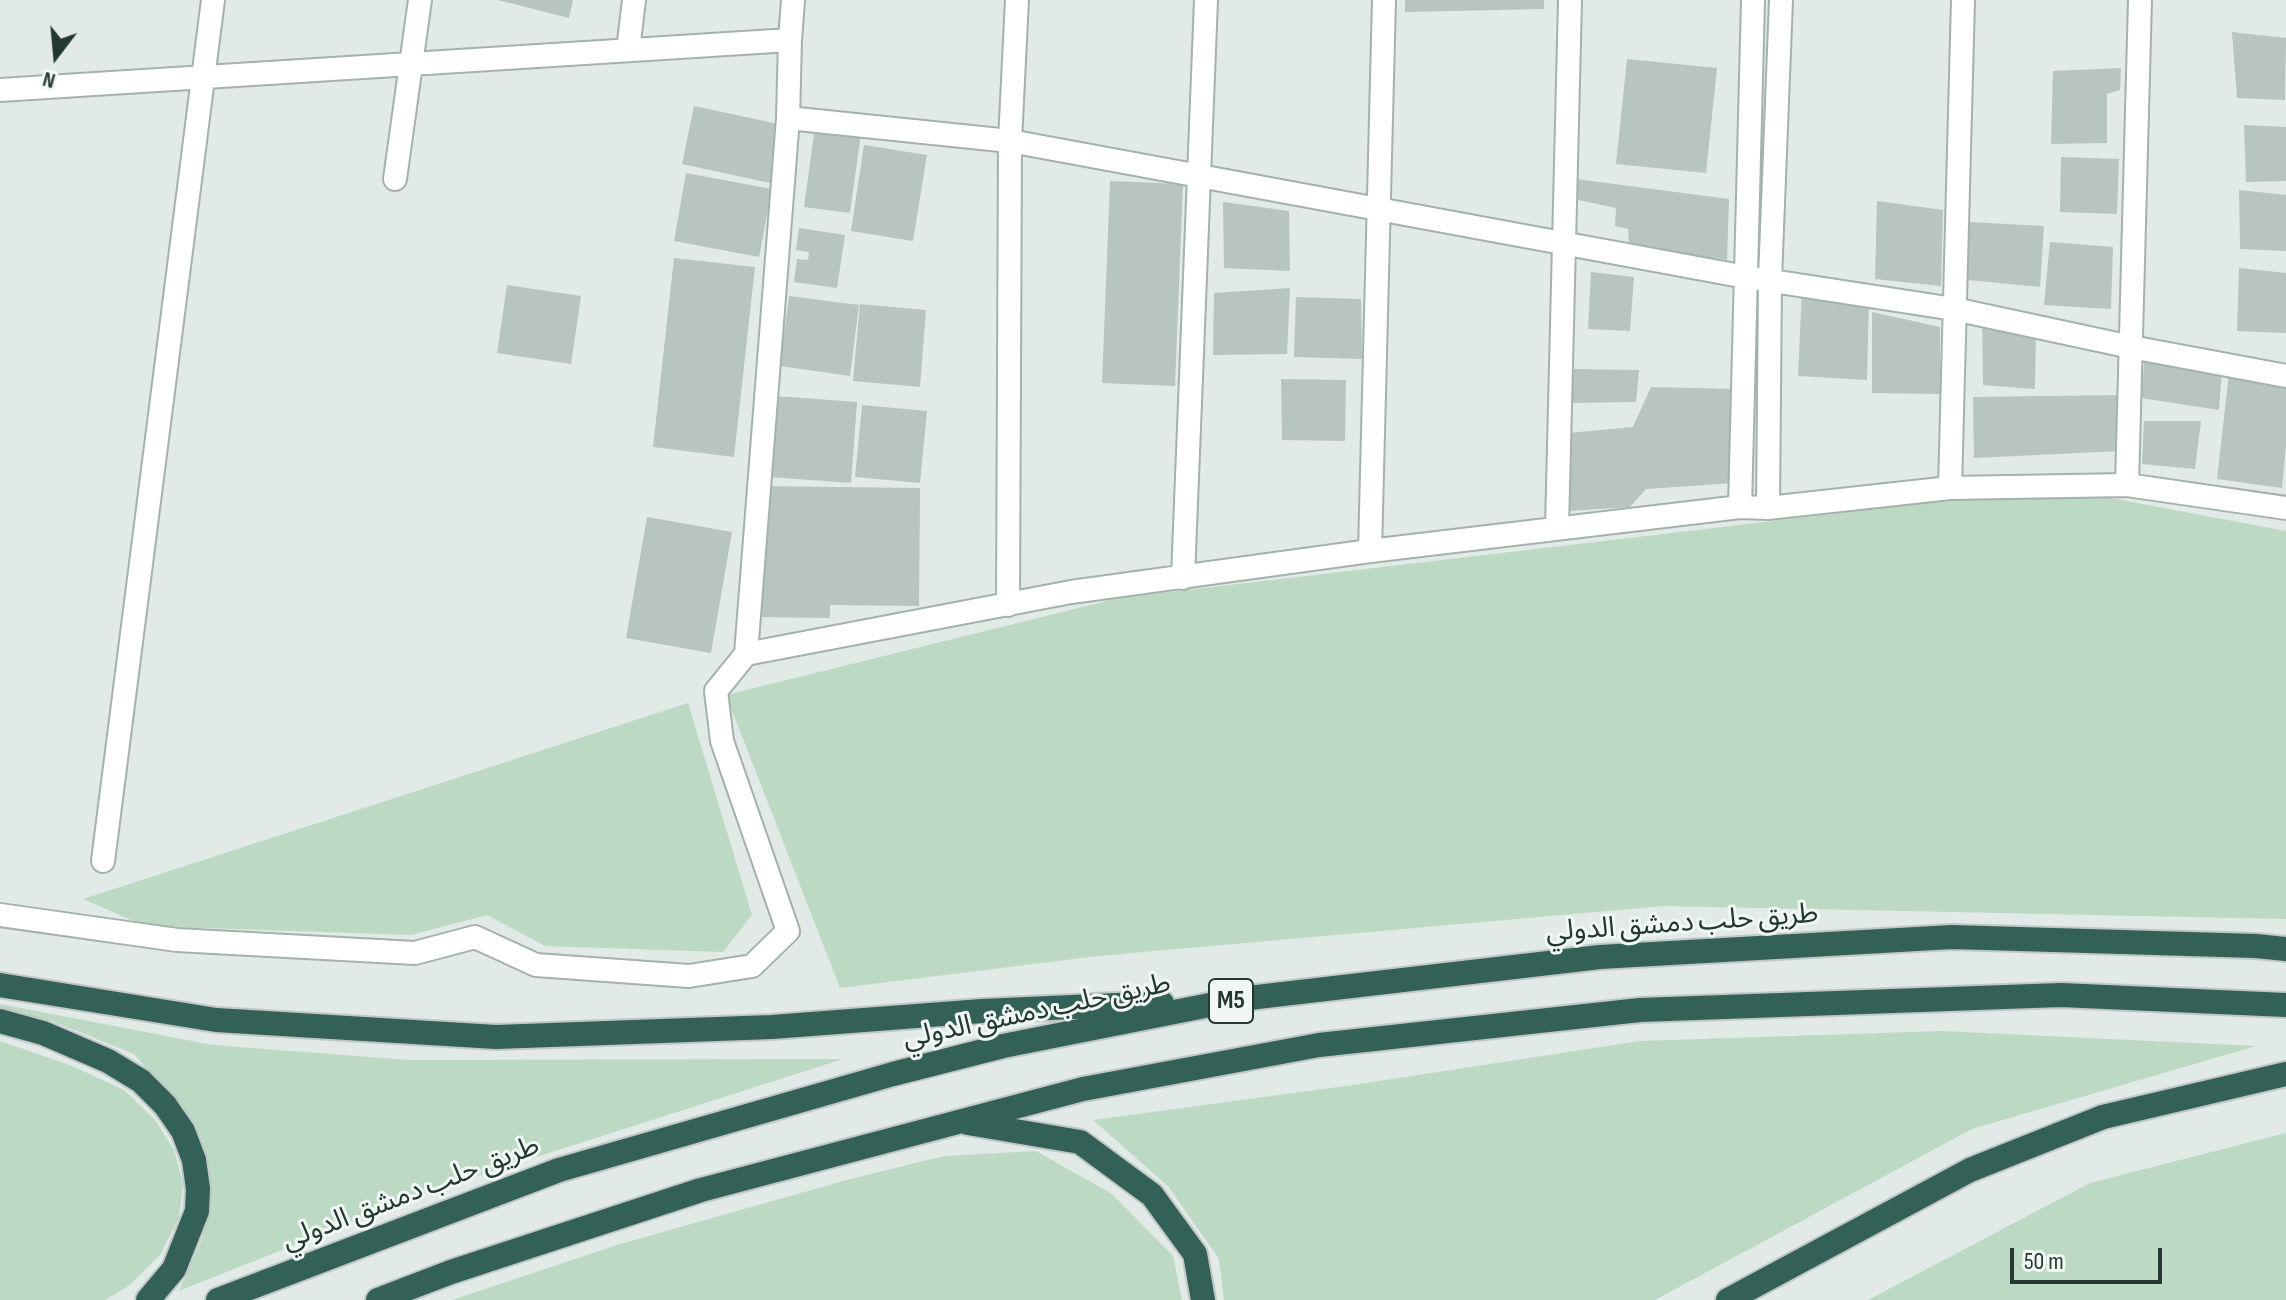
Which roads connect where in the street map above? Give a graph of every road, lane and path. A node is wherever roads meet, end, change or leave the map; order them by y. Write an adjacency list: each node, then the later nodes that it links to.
1 (213, 0): 16 (street)
2 (420, 0): 15 (street)
3 (634, 0): 14 (street)
4 (793, 0): 13 (street)
5 (1017, 0): 19 (street)
6 (1206, 0): 20 (street)
7 (1384, 0): 22 (street)
8 (1570, 0): 23 (street)
9 (1753, 0): 24 (street)
10 (1781, 0): 25 (street)
11 (1963, 0): 26 (street)
12 (2140, 0): 27 (street)
13 (790, 40): 14 (street); 18 (street)
14 (628, 50): 15 (street)
15 (411, 63): 16 (street); 21 (street)
16 (203, 76): 17 (street); 39 (street)
17 (0, 90)
18 (788, 118): 19 (street); 38 (street)
19 (1010, 141): 20 (street); 37 (street)
20 (1199, 177): 22 (street); 36 (street)
21 (395, 179)
22 (1379, 209): 23 (street); 35 (street)
23 (1564, 243): 24 (street); 34 (street)
24 (1746, 277): 25 (street); 31 (street)
25 (1770, 279): 26 (street); 32 (street)
26 (1954, 309): 27 (street); 30 (street)
27 (2131, 347): 28 (street); 29 (street)
28 (2286, 376)
29 (2127, 485): 30 (street); 33 (street)
30 (1950, 488): 32 (street)
31 (1740, 507): 32 (street); 34 (street)
32 (1768, 508)
33 (2286, 508)
34 (1557, 528): 35 (street)
35 (1370, 551): 36 (street)
36 (1183, 578): 37 (street)
37 (1008, 605): 38 (street)
38 (746, 654): 40 (street)
39 (103, 861)
40 (0, 915)
41 (2286, 949): 43 (highway, طريق حلب دمشق الدولي / M5)
42 (0, 985): 43 (highway)
43 (1240, 999): 49 (highway, طريق حلب دمشق الدولي / M5)
44 (2286, 1005): 47 (highway, M5)
45 (0, 1021): 48 (highway)
46 (2286, 1074): 52 (highway)
47 (958, 1122): 50 (highway, M5); 51 (highway)
48 (148, 1300)
49 (218, 1300)
50 (378, 1300)
51 (1203, 1300)
52 (1728, 1300)

